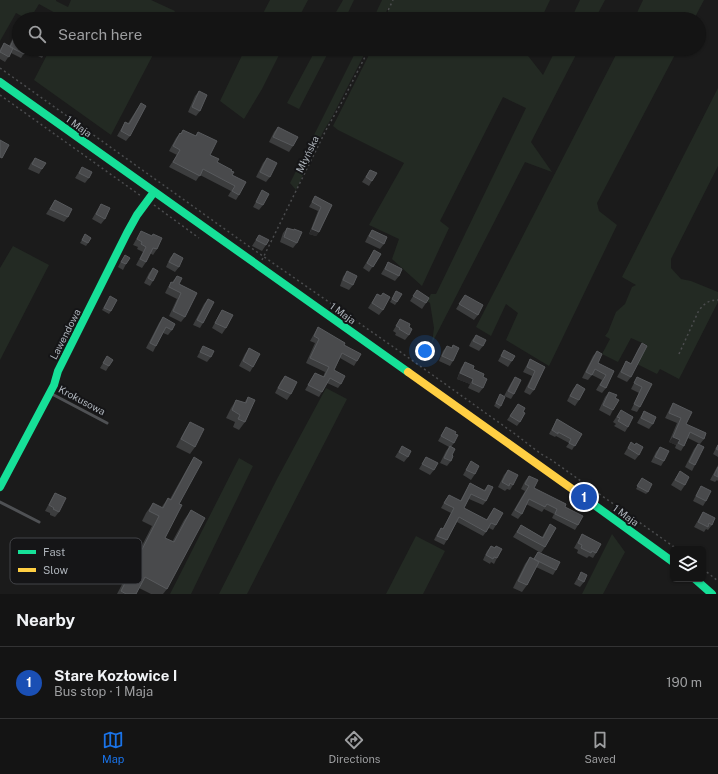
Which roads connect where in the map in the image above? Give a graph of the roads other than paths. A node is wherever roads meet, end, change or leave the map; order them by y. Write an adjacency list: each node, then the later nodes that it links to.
1 (0, 82): 2 (street, 1 Maja)
2 (154, 192): 3 (street, Lawendowa); 8 (street, 1 Maja)
3 (50, 392): 4 (lane, Krokusowa); 5 (street, Lawendowa)
4 (107, 423)
5 (0, 487)
6 (0, 502): 7 (lane)
7 (39, 522)
8 (670, 560)
9 (698, 582): 10 (street)
10 (712, 594)

